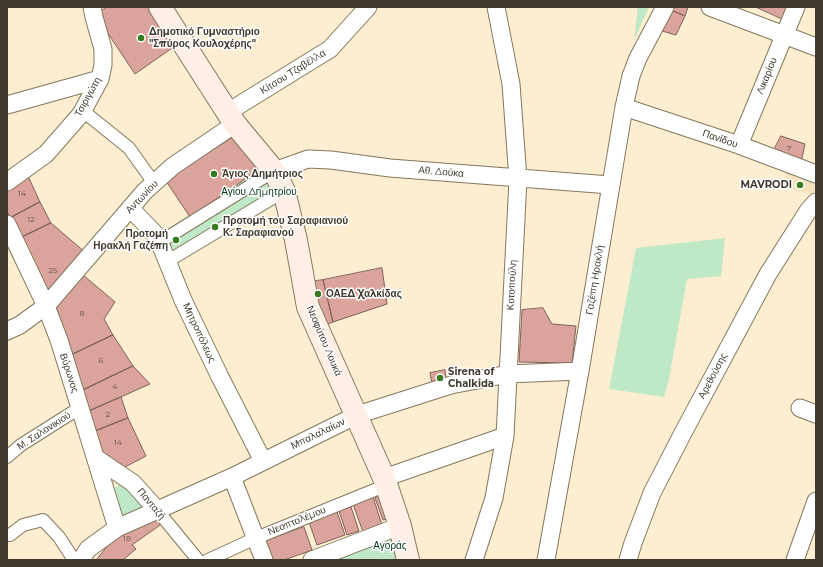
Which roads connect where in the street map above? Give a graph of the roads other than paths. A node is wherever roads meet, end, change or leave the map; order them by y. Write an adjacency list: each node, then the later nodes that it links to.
1 (92, 7): 10 (street, Τσιριγώτη)
2 (160, 7): 14 (main road, Νεοφύτου Λουκά)
3 (368, 7): 14 (street, Κίτσου Τζαβέλλα)
4 (496, 7): 18 (street, Κοτοπούλη)
5 (665, 7): 12 (street, Γαζέπη Ηρακλή)
6 (710, 7): 8 (street)
7 (796, 7): 8 (street, Λικαρίου)
8 (784, 34): 9 (street); 15 (street, Λικαρίου)
9 (816, 47)
10 (100, 78): 11 (street); 13 (street, Τσιριγώτη)
11 (7, 105)
12 (624, 107): 15 (street, Πανίδου); 21 (street, Γαζέπη Ηρακλή)
13 (83, 111): 19 (street, Τσιριγώτη); 20 (street)
14 (232, 118): 16 (main road, Νεοφύτου Λουκά); 20 (street, Αντωνίου)
15 (739, 145): 17 (street, Πανίδου)
16 (274, 171): 18 (street, Αθ. Δούκα); 22 (main road, Νεοφύτου Λουκά); 23 (street)
17 (816, 174)
18 (518, 179): 21 (street, Αθ. Δούκα); 35 (street, Κοτοπούλη)
19 (7, 182)
20 (154, 183): 25 (street, Αντωνίου)
21 (610, 185): 34 (street, Γαζέπη Ηρακλή)
22 (284, 191): 26 (street); 39 (main road, Νεοφύτου Λουκά)
23 (239, 193): 26 (street); 27 (street)
24 (816, 202): 61 (street, Αρεθούσης)
25 (130, 208): 30 (street, Μητροπόλεως); 32 (street, Αντωνίου)
26 (251, 211): 29 (street)
27 (201, 217): 29 (street); 30 (street)
28 (7, 224): 32 (street, Βύρωνος)
29 (211, 235): 31 (street)
30 (160, 242): 31 (street, Μητροπόλεως)
31 (168, 261): 43 (street, Μητροπόλεως)
32 (46, 306): 33 (street, Αντωνίου); 36 (street, Βύρωνος)
33 (7, 331)
34 (580, 371): 35 (street, Μπαλαλαίων); 60 (street, Γαζέπη Ηρακλή)
35 (508, 374): 39 (street, Μπαλαλαίων); 40 (street, Κοτοπούλη)
36 (81, 407): 41 (street, Μ. Σαλονικιού); 42 (street, Βύρωνος)
37 (800, 408): 38 (street)
38 (816, 414)
39 (357, 415): 43 (street, Μπαλαλαίων); 45 (main road, Νεοφύτου Λουκά)
40 (505, 436): 45 (street, Νεοπτολέμου); 59 (street, Κοτοπούλη)
41 (7, 457)
42 (96, 458): 47 (street, Πανταζή); 49 (street, Βύρωνος)
43 (263, 461): 44 (street, Μπαλαλαίων)
44 (232, 477): 47 (street, Μπαλαλαίων); 51 (street)
45 (386, 481): 48 (main road, Νεοφύτου Λουκά); 51 (street, Νεοπτολέμου)
46 (816, 501): 62 (street)
47 (157, 510): 49 (street, Μπαλαλαίων); 54 (street, Πανταζή)
48 (400, 526): 57 (street); 58 (main road, Νεοφύτου Λουκά)
49 (117, 528): 53 (street, Μπαλαλαίων)
50 (7, 535): 52 (street)
51 (256, 538): 55 (street, Νεοπτολέμου); 56 (street)
52 (74, 560)
53 (81, 560)
54 (198, 560)
55 (208, 560)
56 (264, 560)
57 (312, 560)
58 (408, 560)
59 (474, 560)
60 (546, 560)
61 (628, 560)
62 (795, 560)

